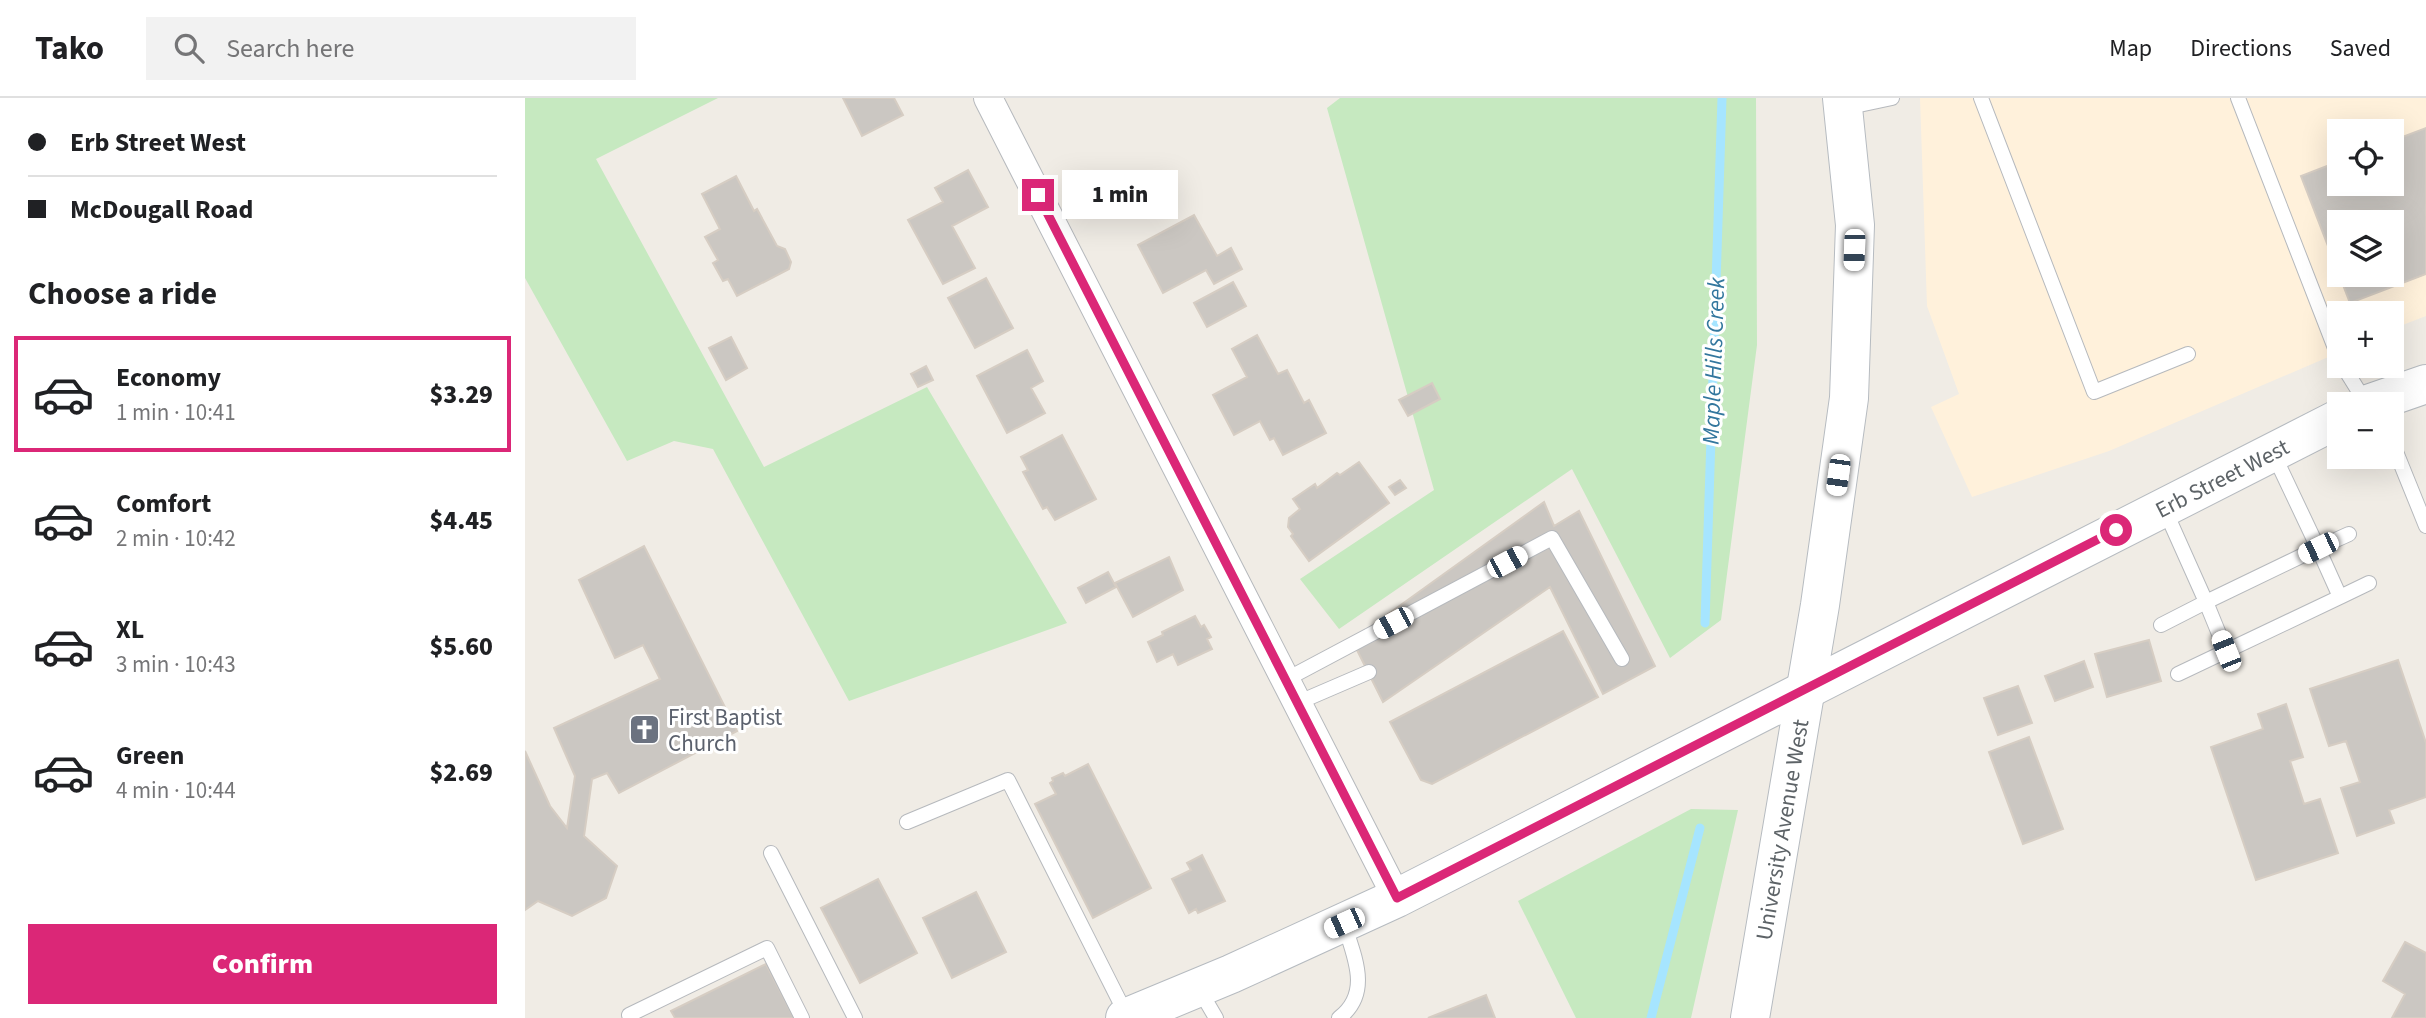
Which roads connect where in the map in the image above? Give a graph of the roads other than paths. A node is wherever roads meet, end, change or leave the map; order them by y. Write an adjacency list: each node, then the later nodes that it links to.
1 (988, 98): 26 (street)
2 (1892, 98): 5 (lane)
3 (1982, 98): 7 (lane)
4 (2238, 98): 6 (lane)
5 (1842, 103): 25 (main road, University Avenue West)
6 (2327, 327)
7 (2188, 354)
8 (2426, 384): 9 (main road)
9 (2402, 392)
10 (2327, 424): 11 (main road, Erb Street West)
11 (2271, 451): 13 (main road, Erb Street West); 16 (lane)
12 (2403, 469): 14 (lane)
13 (2163, 507): 19 (lane); 25 (main road, Erb Street West)
14 (2426, 526)
15 (2349, 534): 16 (lane)
16 (2318, 548): 18 (lane); 19 (lane)
17 (2369, 583): 18 (lane)
18 (2340, 597): 21 (lane)
19 (2206, 602): 20 (lane); 21 (lane)
20 (2161, 625)
21 (2226, 651): 24 (lane)
22 (1622, 659): 26 (lane)
23 (1369, 672): 26 (lane)
24 (2178, 674)
25 (1807, 689): 29 (main road, Erb Street West); 37 (main road, University Avenue West)
26 (1291, 692): 29 (street)
27 (907, 822): 35 (lane)
28 (771, 853): 34 (lane)
29 (1397, 898): 30 (main road, Erb Street West)
30 (1344, 923): 31 (main road, Erb Street West); 36 (lane)
31 (1207, 1003): 35 (main road, Erb Street West)
32 (629, 1015): 33 (lane)
33 (802, 1018)
34 (855, 1018)
35 (1126, 1018)
36 (1339, 1018)
37 (1750, 1018)

